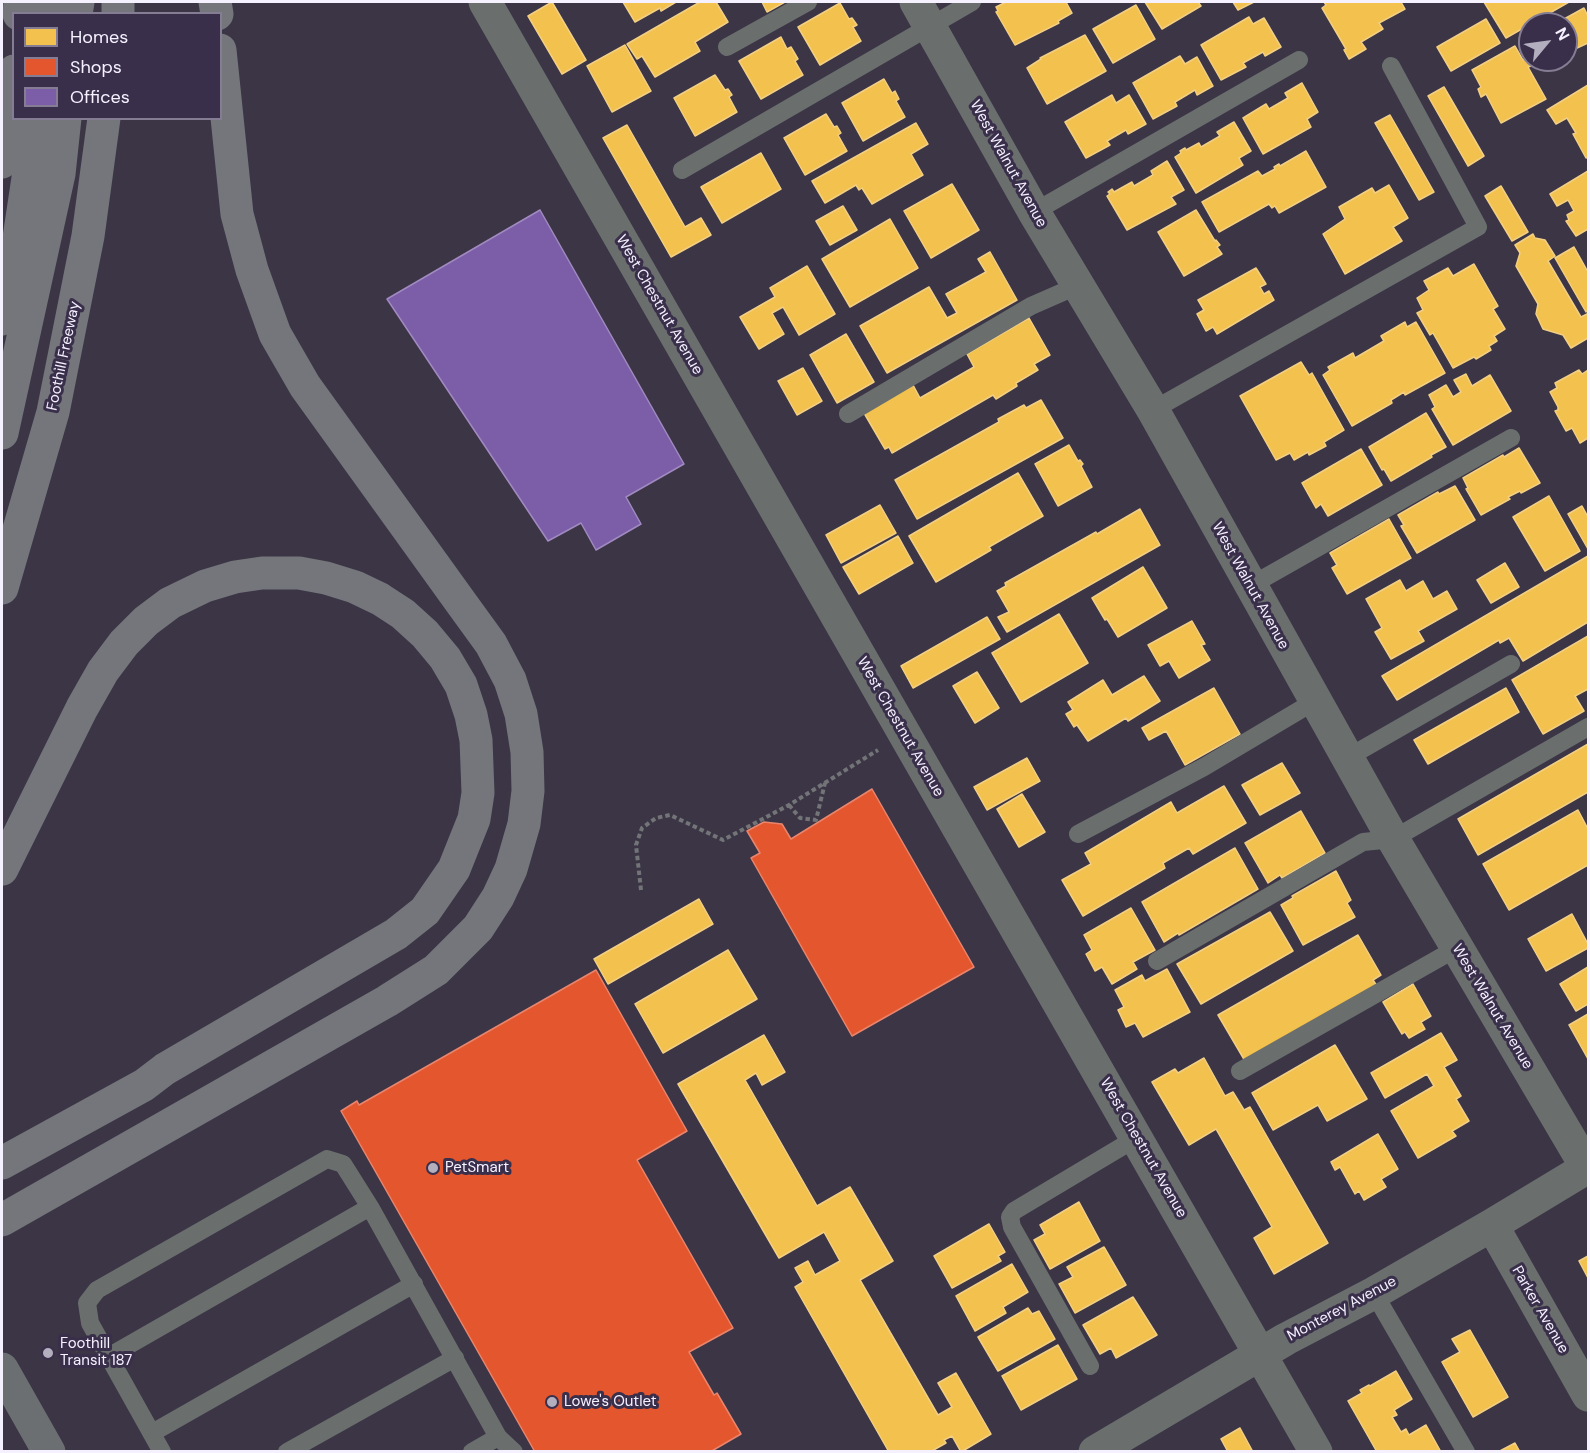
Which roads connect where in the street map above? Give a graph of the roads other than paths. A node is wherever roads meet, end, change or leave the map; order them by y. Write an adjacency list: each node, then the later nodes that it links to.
1 (485, 2): 34 (street, West Chestnut Avenue)
2 (808, 2): 5 (lane)
3 (972, 2): 4 (lane)
4 (923, 13): 14 (lane); 15 (street, West Walnut Avenue)
5 (727, 47)
6 (1299, 60): 15 (lane)
7 (1391, 66): 18 (lane)
8 (222, 70): 38 (highway)
9 (12, 86): 13 (highway)
10 (37, 120): 17 (highway)
11 (65, 120): 20 (highway)
12 (104, 120): 23 (highway, Foothill Freeway)
13 (2, 162)
14 (682, 170)
15 (1035, 212): 16 (street, West Walnut Avenue)
16 (1079, 285): 18 (street, West Walnut Avenue); 19 (lane)
17 (2, 319)
18 (1153, 410): 22 (street, West Walnut Avenue)
19 (848, 414)
20 (2, 433)
21 (1511, 438): 22 (lane)
22 (1250, 586): 25 (street, West Walnut Avenue)
23 (2, 588)
24 (1510, 664): 27 (lane)
25 (1315, 701): 27 (street, West Walnut Avenue); 28 (lane)
26 (1588, 727): 29 (lane)
27 (1347, 758): 29 (street, West Walnut Avenue)
28 (1078, 834)
29 (1393, 839): 31 (street, West Walnut Avenue); 32 (lane)
30 (2, 869): 35 (highway)
31 (1457, 948): 33 (lane); 36 (street, West Walnut Avenue)
32 (1157, 962)
33 (1240, 1071)
34 (1138, 1137): 42 (street, West Chestnut Avenue); 45 (lane)
35 (2, 1163)
36 (1588, 1168): 39 (street, Monterey Avenue)
37 (370, 1207): 40 (lane); 43 (lane); 43 (lane)
38 (2, 1220)
39 (1492, 1226): 41 (street, Monterey Avenue); 47 (street, Parker Avenue)
40 (414, 1284): 44 (lane); 48 (lane)
41 (1374, 1293): 42 (street, Monterey Avenue); 57 (lane)
42 (1261, 1354): 55 (street, Monterey Avenue); 56 (street, West Chestnut Avenue)
43 (108, 1357): 48 (lane)
44 (455, 1358): 49 (lane); 52 (lane)
45 (1090, 1366)
46 (2, 1369): 50 (main road)
47 (1588, 1395)
48 (152, 1433): 51 (lane)
49 (498, 1437): 53 (lane); 54 (lane)
50 (49, 1452)
51 (162, 1452)
52 (287, 1452)
53 (472, 1452)
54 (514, 1452)
55 (1095, 1452)
56 (1316, 1452)
57 (1466, 1452)

